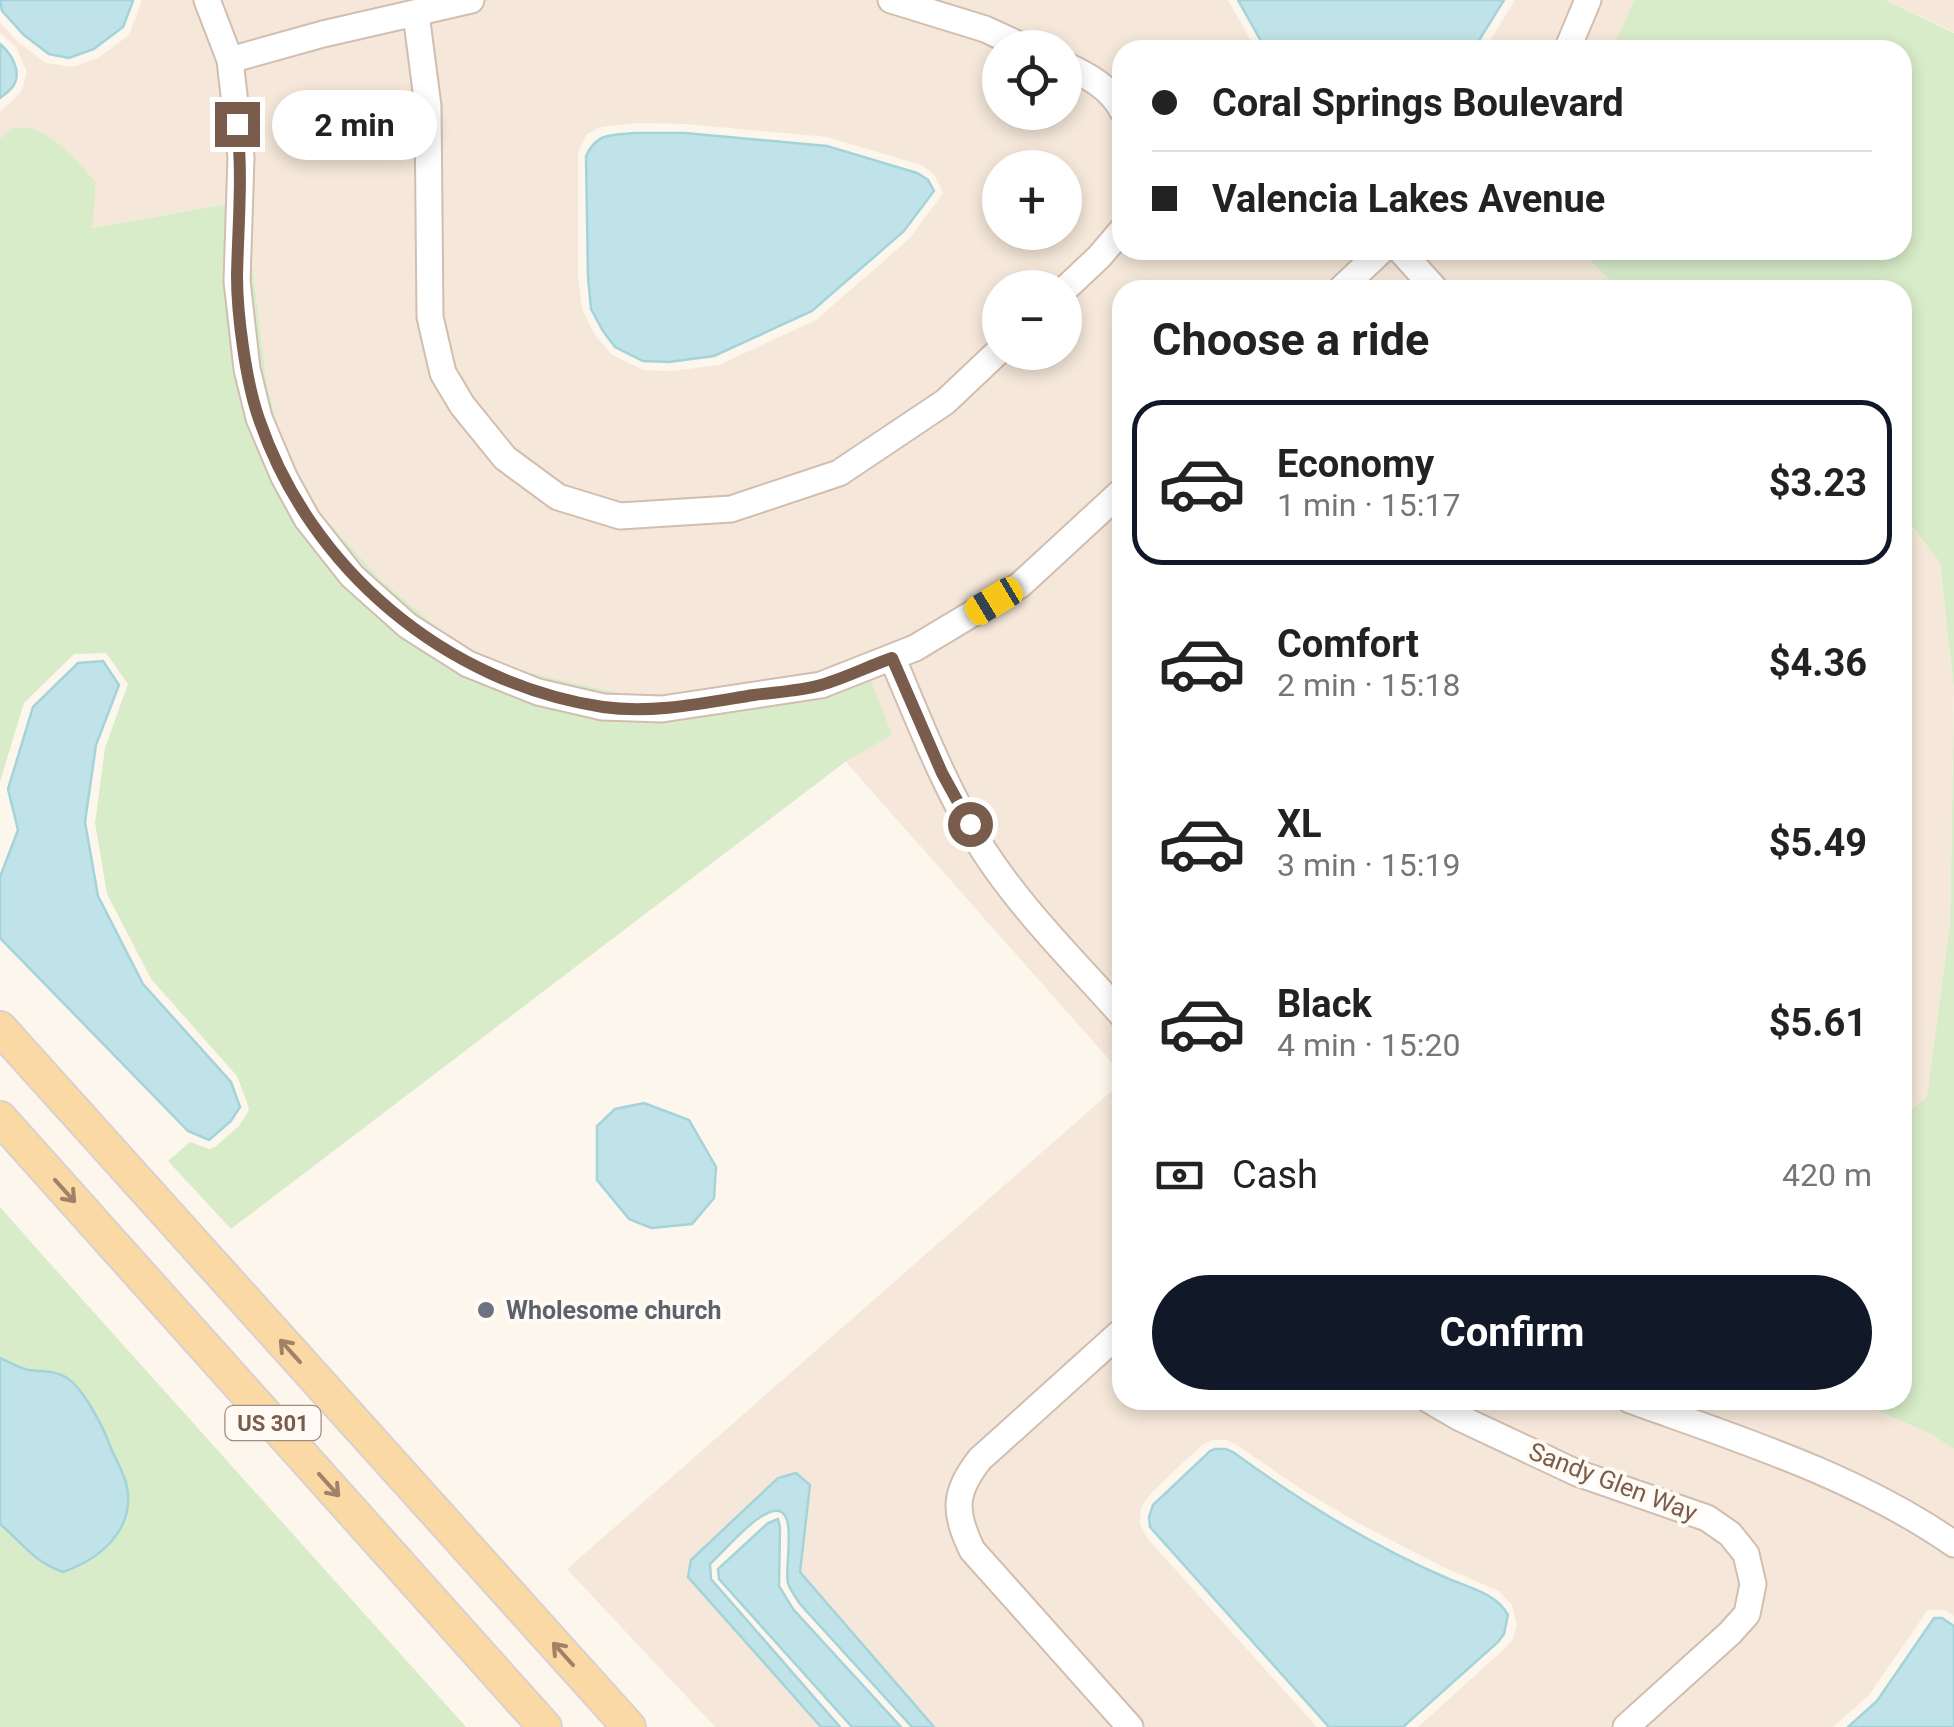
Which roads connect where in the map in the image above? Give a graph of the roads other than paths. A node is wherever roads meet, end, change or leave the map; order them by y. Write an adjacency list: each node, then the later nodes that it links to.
1 (206, 0): 8 (street)
2 (471, 0): 5 (street)
3 (891, 0): 6 (street)
4 (1588, 0): 7 (street)
5 (416, 14): 8 (street); 17 (street)
6 (987, 30)
7 (1571, 40)
8 (230, 60): 19 (street)
9 (1082, 73): 10 (street)
10 (1112, 96)
11 (1112, 242): 14 (street)
12 (1372, 260): 15 (street)
13 (1409, 260): 16 (street)
14 (1082, 273)
15 (1350, 280)
16 (1427, 280)
17 (982, 367)
18 (1112, 500): 19 (street)
19 (892, 658): 20 (street)
20 (1112, 1004)
21 (0, 1028): 28 (main road, US 301, one-way to 21)
22 (0, 1118): 27 (main road, US 301 / US 301, one-way to 27)
23 (1112, 1340): 29 (street)
24 (1446, 1410): 30 (street, Sandy Glen Way)
25 (1658, 1410): 26 (street)
26 (1954, 1544)
27 (545, 1727)
28 (628, 1727)
29 (1130, 1727)
30 (1626, 1727)

